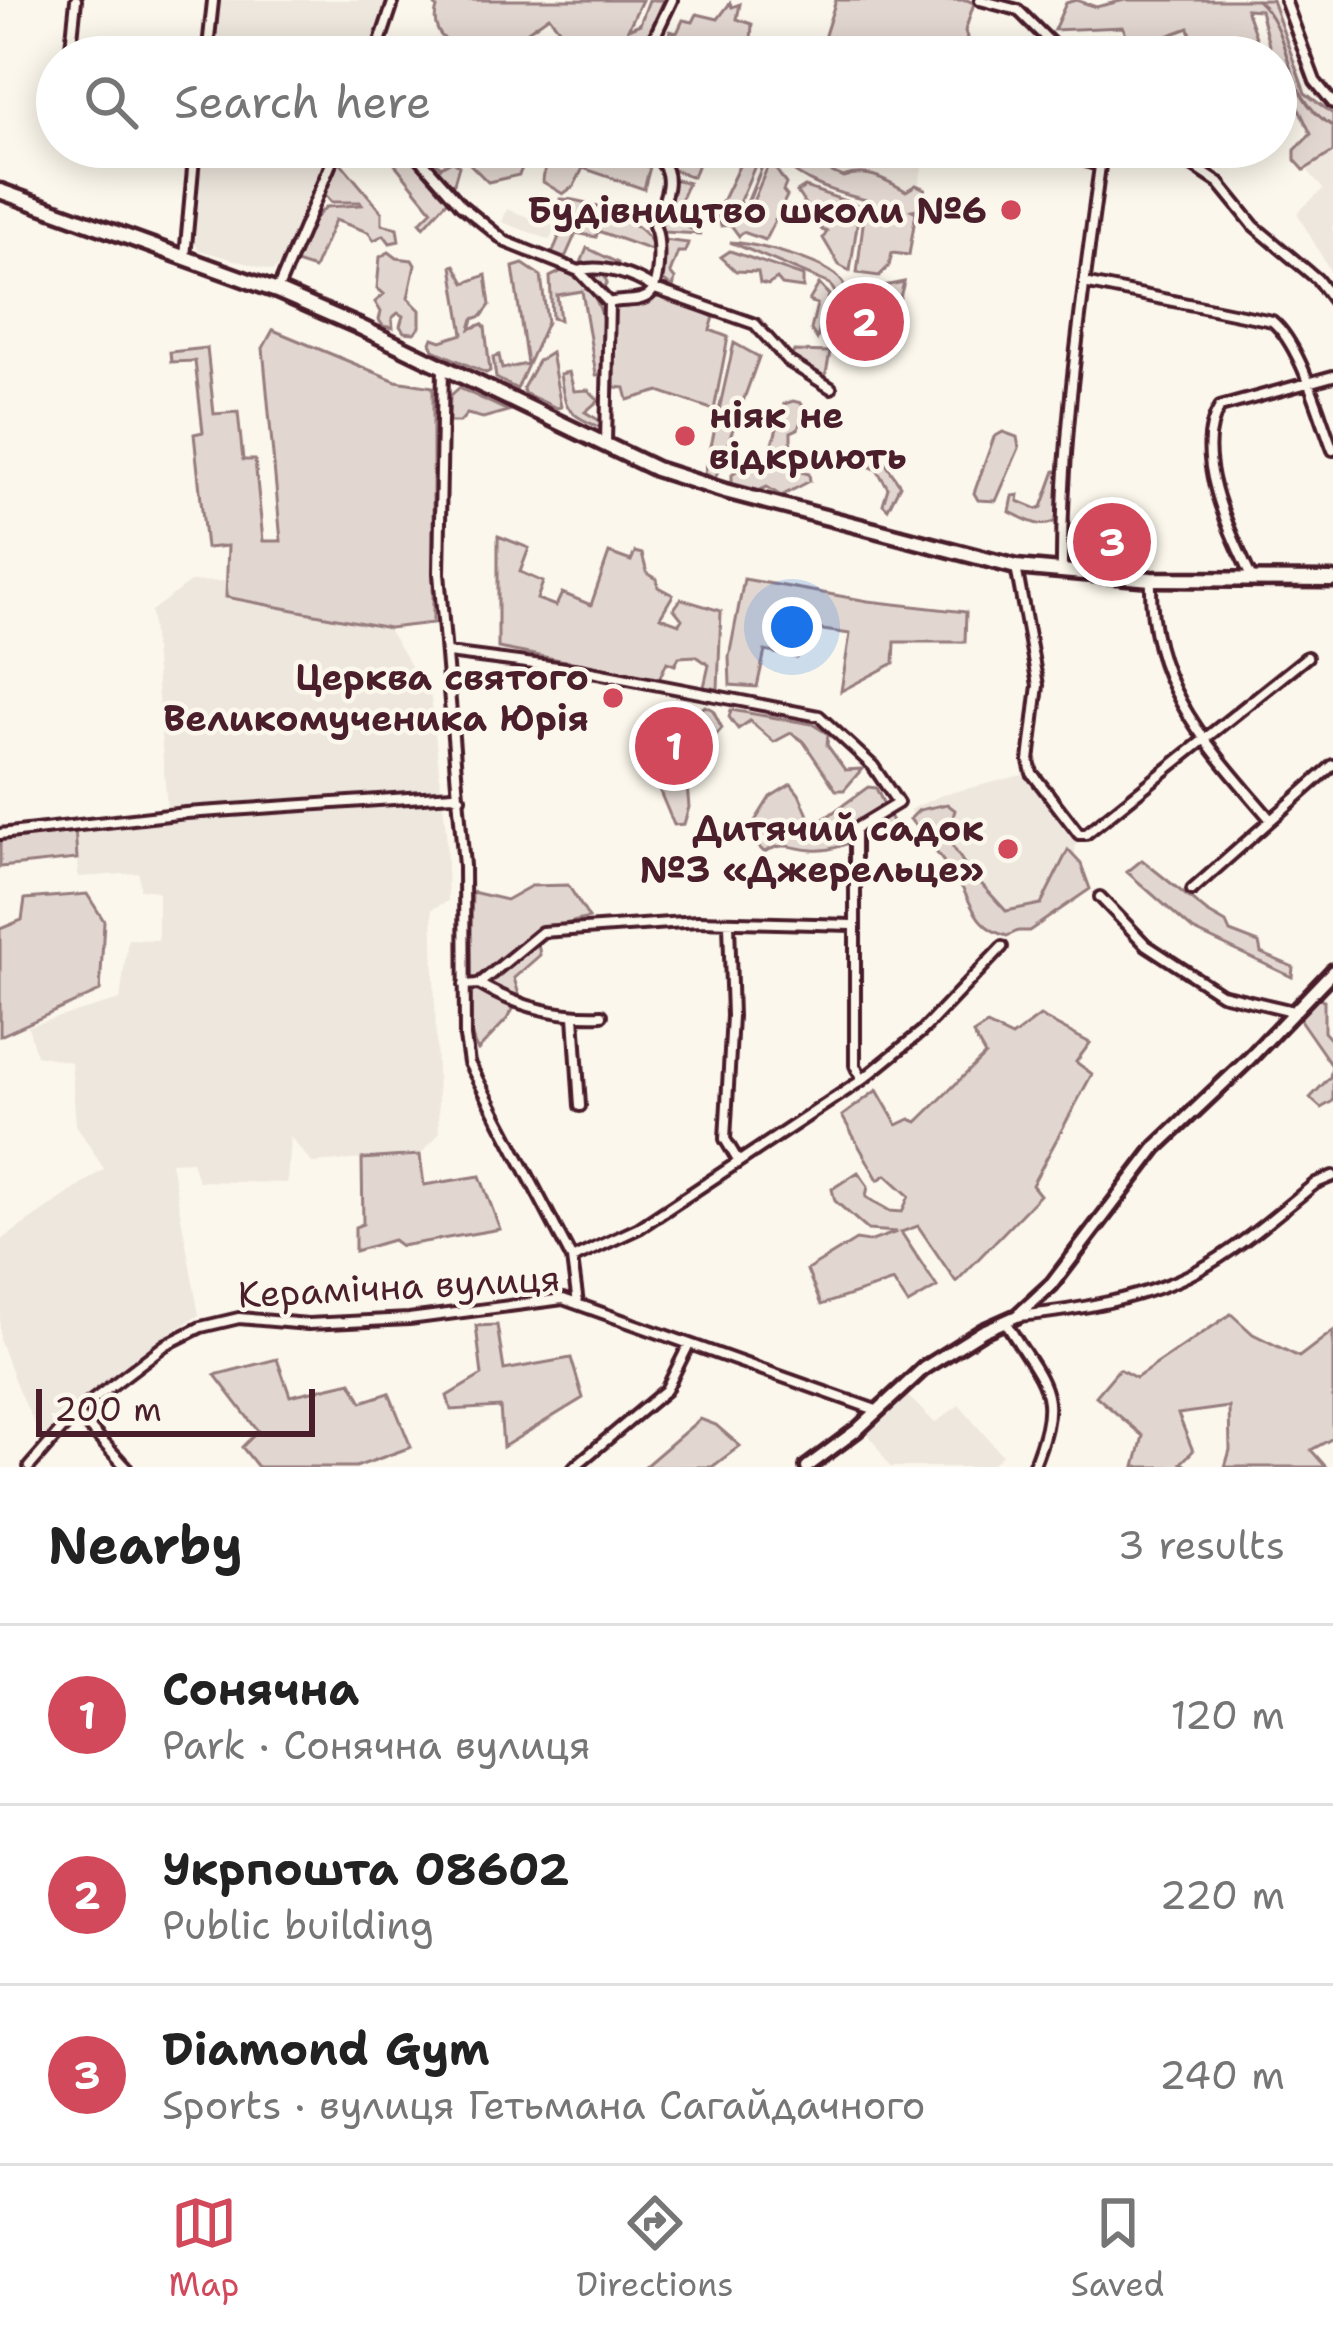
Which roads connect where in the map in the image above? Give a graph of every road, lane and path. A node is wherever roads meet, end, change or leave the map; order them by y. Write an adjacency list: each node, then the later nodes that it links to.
1 (76, 0): 7 (street)
2 (394, 0): 9 (street)
3 (672, 0): 10 (street)
4 (980, 0): 11 (street)
5 (1286, 0): 12 (street)
6 (213, 1): 8 (street)
7 (72, 36)
8 (209, 36)
9 (383, 36)
10 (655, 36)
11 (1044, 36)
12 (1333, 103)
13 (193, 168): 20 (street)
14 (329, 168): 24 (street)
15 (428, 168): 21 (street)
16 (666, 168): 23 (street)
17 (1100, 168): 22 (street)
18 (1196, 168): 25 (street)
19 (0, 191): 20 (main road)
20 (185, 257): 24 (main road)
21 (579, 272): 23 (street); 26 (street)
22 (1084, 283): 29 (street); 34 (street)
23 (655, 289): 26 (street); 30 (street)
24 (278, 291): 27 (main road)
25 (1333, 300)
26 (610, 303): 31 (street)
27 (443, 366): 31 (main road); 38 (street)
28 (1333, 376): 29 (street)
29 (1307, 383): 32 (street); 36 (street)
30 (831, 388)
31 (605, 445): 33 (main road)
32 (1333, 450)
33 (1016, 567): 34 (main road); 40 (street)
34 (1062, 571): 35 (main road)
35 (1151, 579): 36 (main road); 40 (street)
36 (1252, 580): 37 (main road)
37 (1333, 580)
38 (448, 652): 42 (street); 48 (street)
39 (1307, 657): 40 (street)
40 (1204, 742): 43 (street)
41 (1333, 765): 43 (street)
42 (460, 798): 44 (street); 52 (street)
43 (1271, 820): 45 (street)
44 (0, 834)
45 (1192, 890)
46 (1100, 897): 53 (street)
47 (729, 924): 48 (street); 51 (street); 58 (street)
48 (853, 925): 56 (street)
49 (1002, 947): 56 (street)
50 (1333, 971): 53 (street)
51 (479, 984): 52 (street); 55 (street)
52 (464, 985): 60 (street)
53 (1293, 1011): 62 (street)
54 (602, 1015): 55 (street)
55 (574, 1016): 57 (street)
56 (862, 1079): 58 (street)
57 (580, 1106)
58 (737, 1159): 60 (street)
59 (1333, 1176): 62 (street)
60 (572, 1258): 61 (street)
61 (578, 1304): 63 (street, Керамічна вулиця); 65 (street, Керамічна вулиця)
62 (1011, 1320): 64 (street); 70 (street)
63 (688, 1344): 64 (street, Керамічна вулиця); 68 (street)
64 (878, 1411): 69 (street)
65 (76, 1413): 66 (street, Керамічна вулиця); 67 (street)
66 (29, 1467)
67 (126, 1467)
68 (574, 1467)
69 (807, 1467)
70 (1033, 1467)

